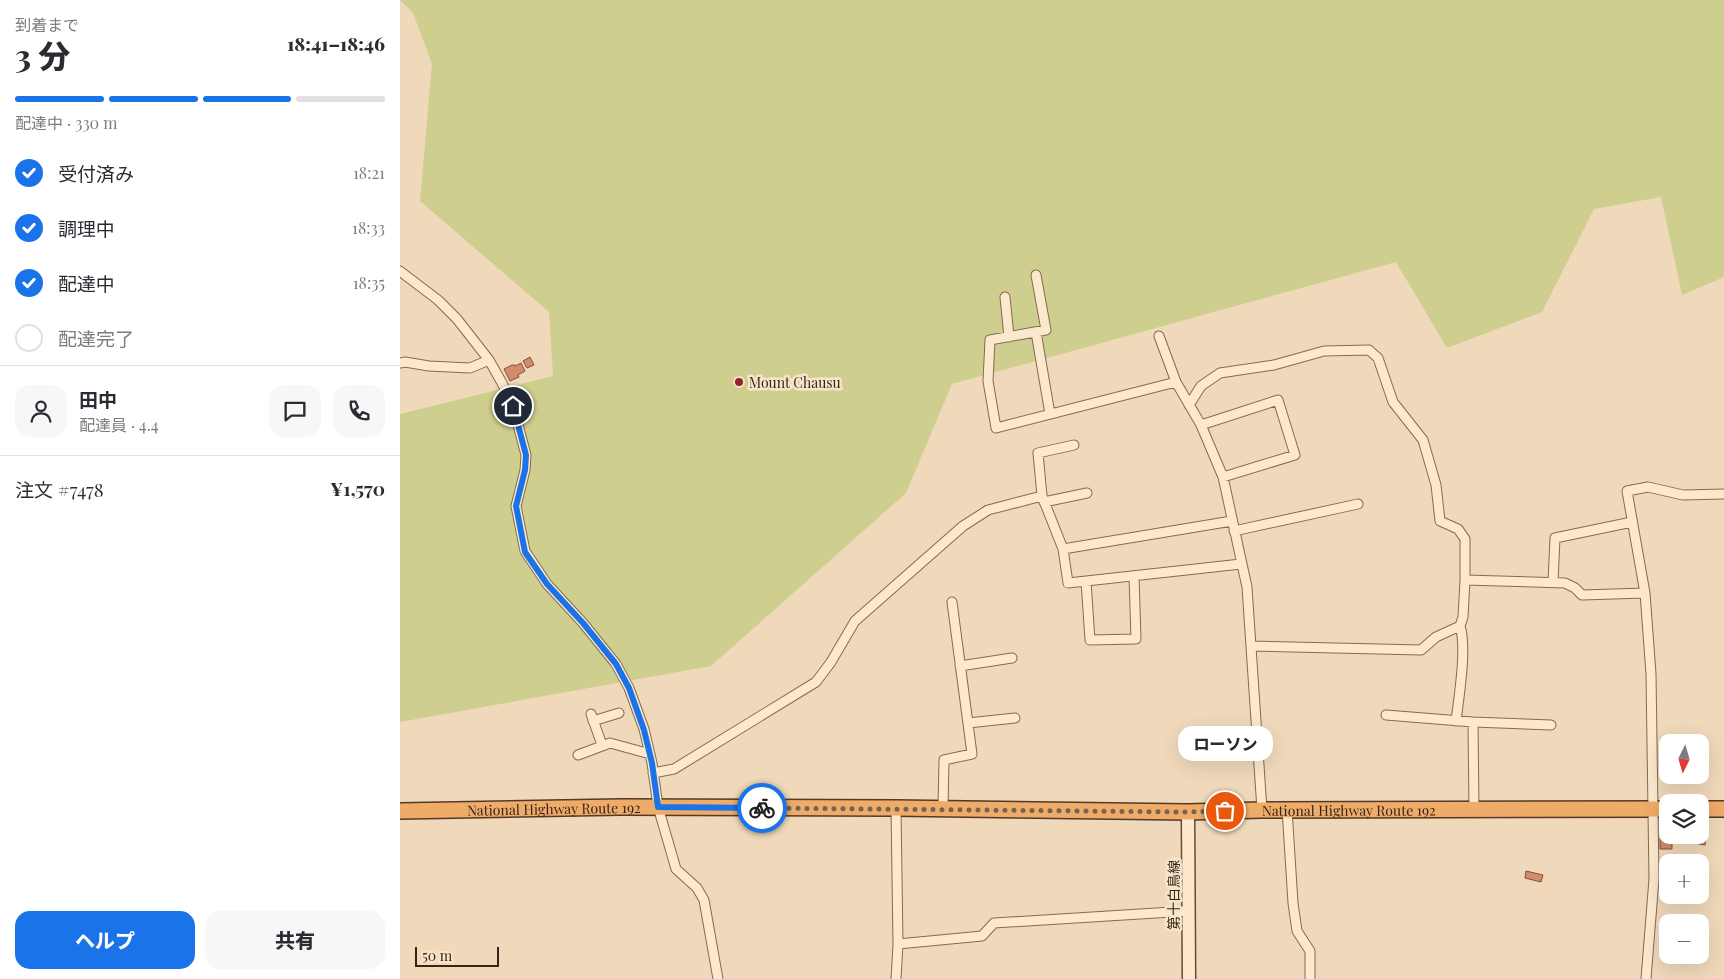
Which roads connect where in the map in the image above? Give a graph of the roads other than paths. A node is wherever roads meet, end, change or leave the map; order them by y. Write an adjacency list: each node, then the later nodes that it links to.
1 (400, 271): 7 (street)
2 (1036, 274): 4 (street)
3 (1005, 297): 6 (street)
4 (1036, 332): 6 (street); 11 (street)
5 (1159, 336): 9 (street)
6 (1009, 337): 11 (street)
7 (489, 360): 8 (street); 42 (street)
8 (400, 363)
9 (1176, 382): 10 (street); 11 (street)
10 (1189, 405): 12 (street); 25 (street)
11 (1050, 414)
12 (1201, 425): 14 (street); 14 (street)
13 (1074, 445): 17 (street)
14 (1223, 477): 19 (street)
15 (1087, 492): 17 (street)
16 (1724, 494): 20 (street)
17 (1043, 499): 22 (street); 44 (street)
18 (1358, 504): 21 (street)
19 (1232, 521): 21 (street); 22 (street)
20 (1632, 522): 27 (street); 28 (street)
21 (1234, 530): 23 (street)
22 (1063, 549): 26 (street)
23 (1241, 564): 24 (street); 31 (street)
24 (1134, 576): 26 (street); 26 (street)
25 (1465, 580): 27 (street); 30 (street)
26 (1086, 581)
27 (1553, 582): 28 (street)
28 (1645, 593): 49 (street)
29 (952, 602): 33 (street)
30 (1460, 626): 31 (street); 37 (street)
31 (1252, 646): 53 (street)
32 (1012, 658): 33 (street)
33 (960, 666): 39 (street)
34 (619, 714): 41 (street)
35 (1386, 715): 37 (street)
36 (1015, 718): 39 (street)
37 (1456, 721): 38 (street)
38 (1473, 722): 40 (street); 48 (street)
39 (968, 723): 47 (street)
40 (1551, 724)
41 (602, 746): 42 (street); 43 (street)
42 (650, 754): 44 (street)
43 (578, 755)
44 (653, 773): 45 (street)
45 (658, 807): 46 (highway, National Highway Route 192); 55 (highway, National Highway Route 192); 59 (street)
46 (896, 808): 47 (highway, National Highway Route 192); 58 (street)
47 (943, 808): 56 (highway, National Highway Route 192)
48 (1474, 809): 49 (highway, National Highway Route 192); 54 (highway, National Highway Route 192)
49 (1652, 809): 50 (highway, National Highway Route 192); 63 (street)
50 (1659, 809)
51 (1709, 809): 52 (highway)
52 (1724, 809)
53 (1262, 810): 54 (highway, National Highway Route 192); 56 (highway, National Highway Route 192)
54 (1287, 810): 62 (street)
55 (400, 811)
56 (1188, 812): 57 (main road, 第十白鳥線)
57 (1188, 911): 58 (street); 61 (main road, 第十白鳥線)
58 (898, 944): 60 (street)
59 (718, 979)
60 (896, 979)
61 (1189, 979)
62 (1310, 979)
63 (1646, 979)

